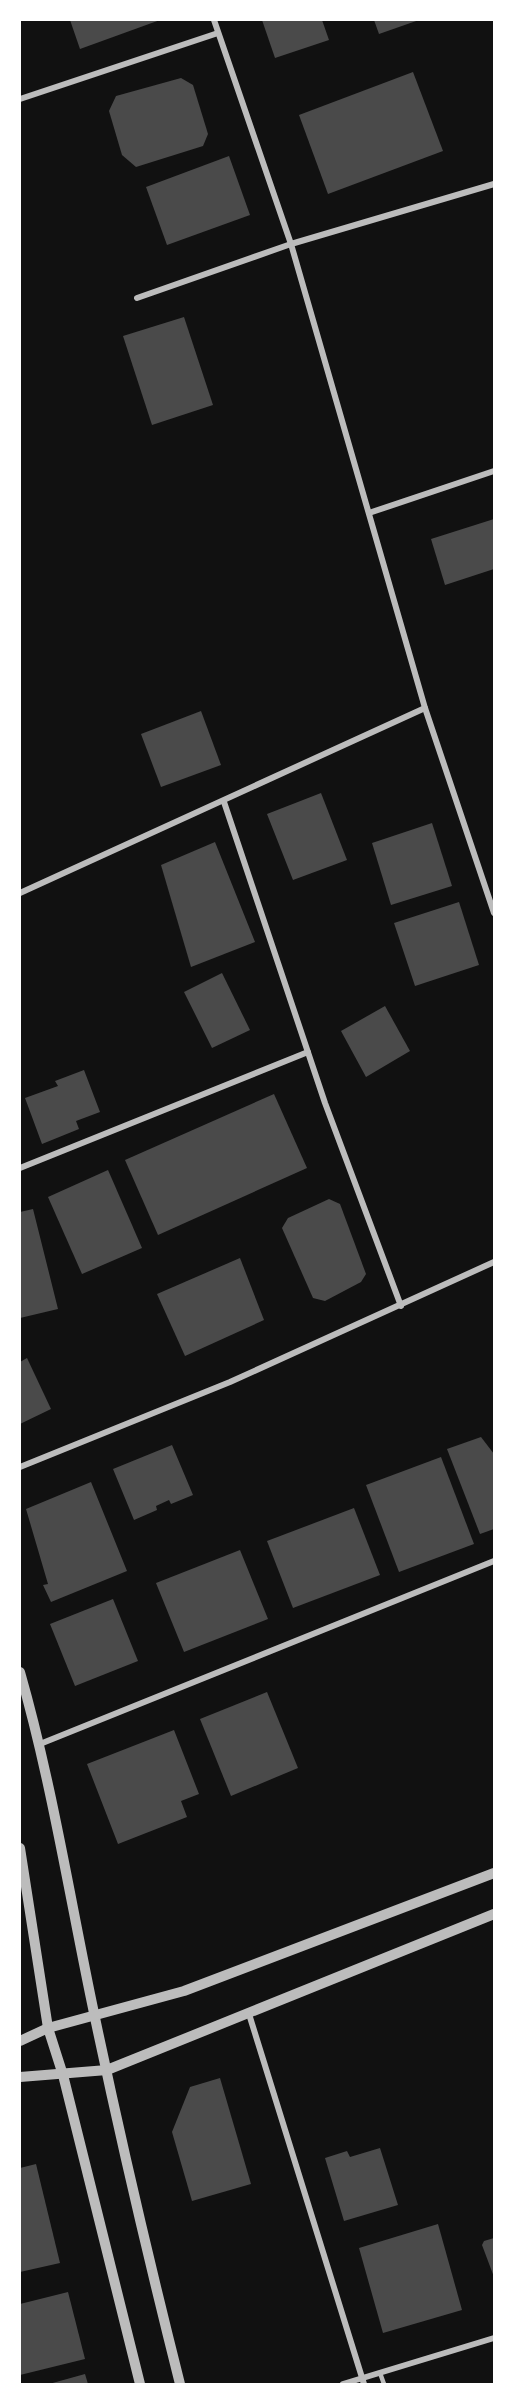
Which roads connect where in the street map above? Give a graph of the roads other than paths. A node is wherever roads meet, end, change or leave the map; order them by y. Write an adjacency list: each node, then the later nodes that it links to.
1 (214, 20): 2 (street)
2 (218, 33): 3 (street); 5 (street)
3 (20, 99)
4 (495, 184): 5 (street)
5 (291, 244): 6 (street); 8 (street)
6 (137, 298)
7 (495, 471): 8 (street)
8 (369, 513): 9 (street)
9 (425, 708): 10 (street); 12 (street)
10 (224, 802): 11 (street); 13 (street)
11 (20, 893)
12 (495, 914)
13 (308, 1052): 14 (street); 16 (street)
14 (20, 1168)
15 (495, 1262): 16 (street)
16 (401, 1306): 17 (street)
17 (20, 1467)
18 (495, 1561): 20 (street)
19 (20, 1672): 20 (street)
20 (40, 1744): 25 (street)
21 (20, 1848): 26 (street)
22 (495, 1873): 25 (street)
23 (495, 1914): 24 (street)
24 (249, 2014): 28 (street); 33 (street)
25 (94, 2015): 26 (street); 28 (street)
26 (48, 2028): 27 (street); 29 (street)
27 (20, 2041)
28 (107, 2070): 29 (street); 35 (street)
29 (63, 2075): 30 (street); 34 (street)
30 (20, 2077)
31 (495, 2338): 32 (street)
32 (380, 2373): 33 (street); 37 (lane)
33 (363, 2382): 36 (street)
34 (140, 2385)
35 (180, 2385)
36 (343, 2385)
37 (384, 2385)

